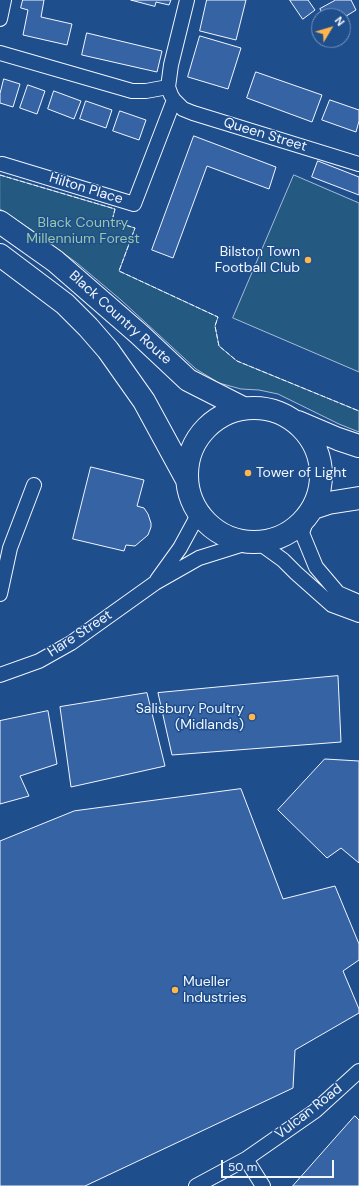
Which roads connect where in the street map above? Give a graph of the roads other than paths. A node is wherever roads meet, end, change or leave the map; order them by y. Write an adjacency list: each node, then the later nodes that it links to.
1 (4, 0): 3 (street)
2 (187, 0): 5 (street)
3 (0, 19)
4 (0, 53): 5 (street)
5 (168, 87): 6 (street)
6 (174, 100): 7 (street, Hilton Place); 8 (street, Queen Street)
7 (2, 164)
8 (359, 164)
9 (0, 222): 11 (highway, Black Country Route)
10 (0, 255): 14 (highway, Black Country Route)
11 (243, 408): 12 (highway); 14 (highway)
12 (292, 419): 13 (highway); 17 (highway)
13 (359, 446)
14 (187, 480): 18 (highway)
15 (34, 485): 20 (street)
16 (359, 498): 17 (highway)
17 (311, 510): 19 (highway); 23 (street)
18 (199, 513): 19 (highway); 21 (street, Hare Street)
19 (254, 542): 21 (street, Hare Street); 24 (street)
20 (5, 547): 22 (street)
21 (155, 583): 25 (street, Hare Street)
22 (0, 594)
23 (359, 602)
24 (359, 615)
25 (0, 675)
26 (359, 1071): 27 (street, Vulcan Road)
27 (246, 1158): 28 (street, Vulcan Road); 29 (street)
28 (196, 1186)
29 (263, 1186)

